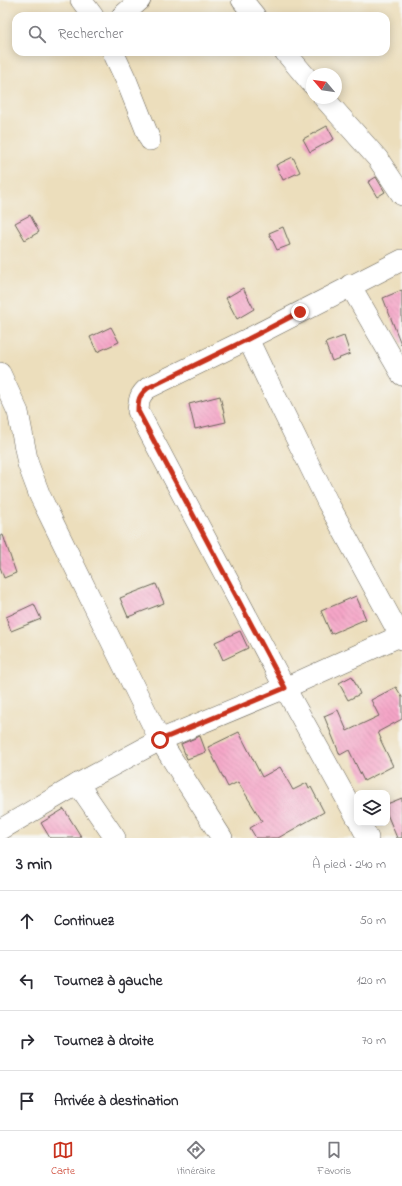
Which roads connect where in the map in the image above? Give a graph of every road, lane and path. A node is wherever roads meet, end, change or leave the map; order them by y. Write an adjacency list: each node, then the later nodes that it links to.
1 (81, 0): 4 (street)
2 (140, 0): 5 (street)
3 (242, 0): 6 (street)
4 (90, 12)
5 (126, 12)
6 (252, 12)
7 (116, 56): 11 (street)
8 (288, 56): 9 (street)
9 (306, 77)
10 (329, 104): 12 (street)
11 (150, 140)
12 (402, 195)
13 (402, 260): 14 (street)
14 (350, 286): 15 (street); 17 (street)
15 (248, 339): 18 (street); 19 (street)
16 (0, 373): 20 (street)
17 (402, 375)
18 (401, 637): 19 (street)
19 (285, 688): 20 (street); 22 (street)
20 (160, 740): 21 (street); 26 (street)
21 (78, 784): 24 (street); 25 (street)
22 (354, 813)
23 (362, 826): 27 (street)
24 (9, 831)
25 (115, 838)
26 (222, 838)
27 (368, 838)

